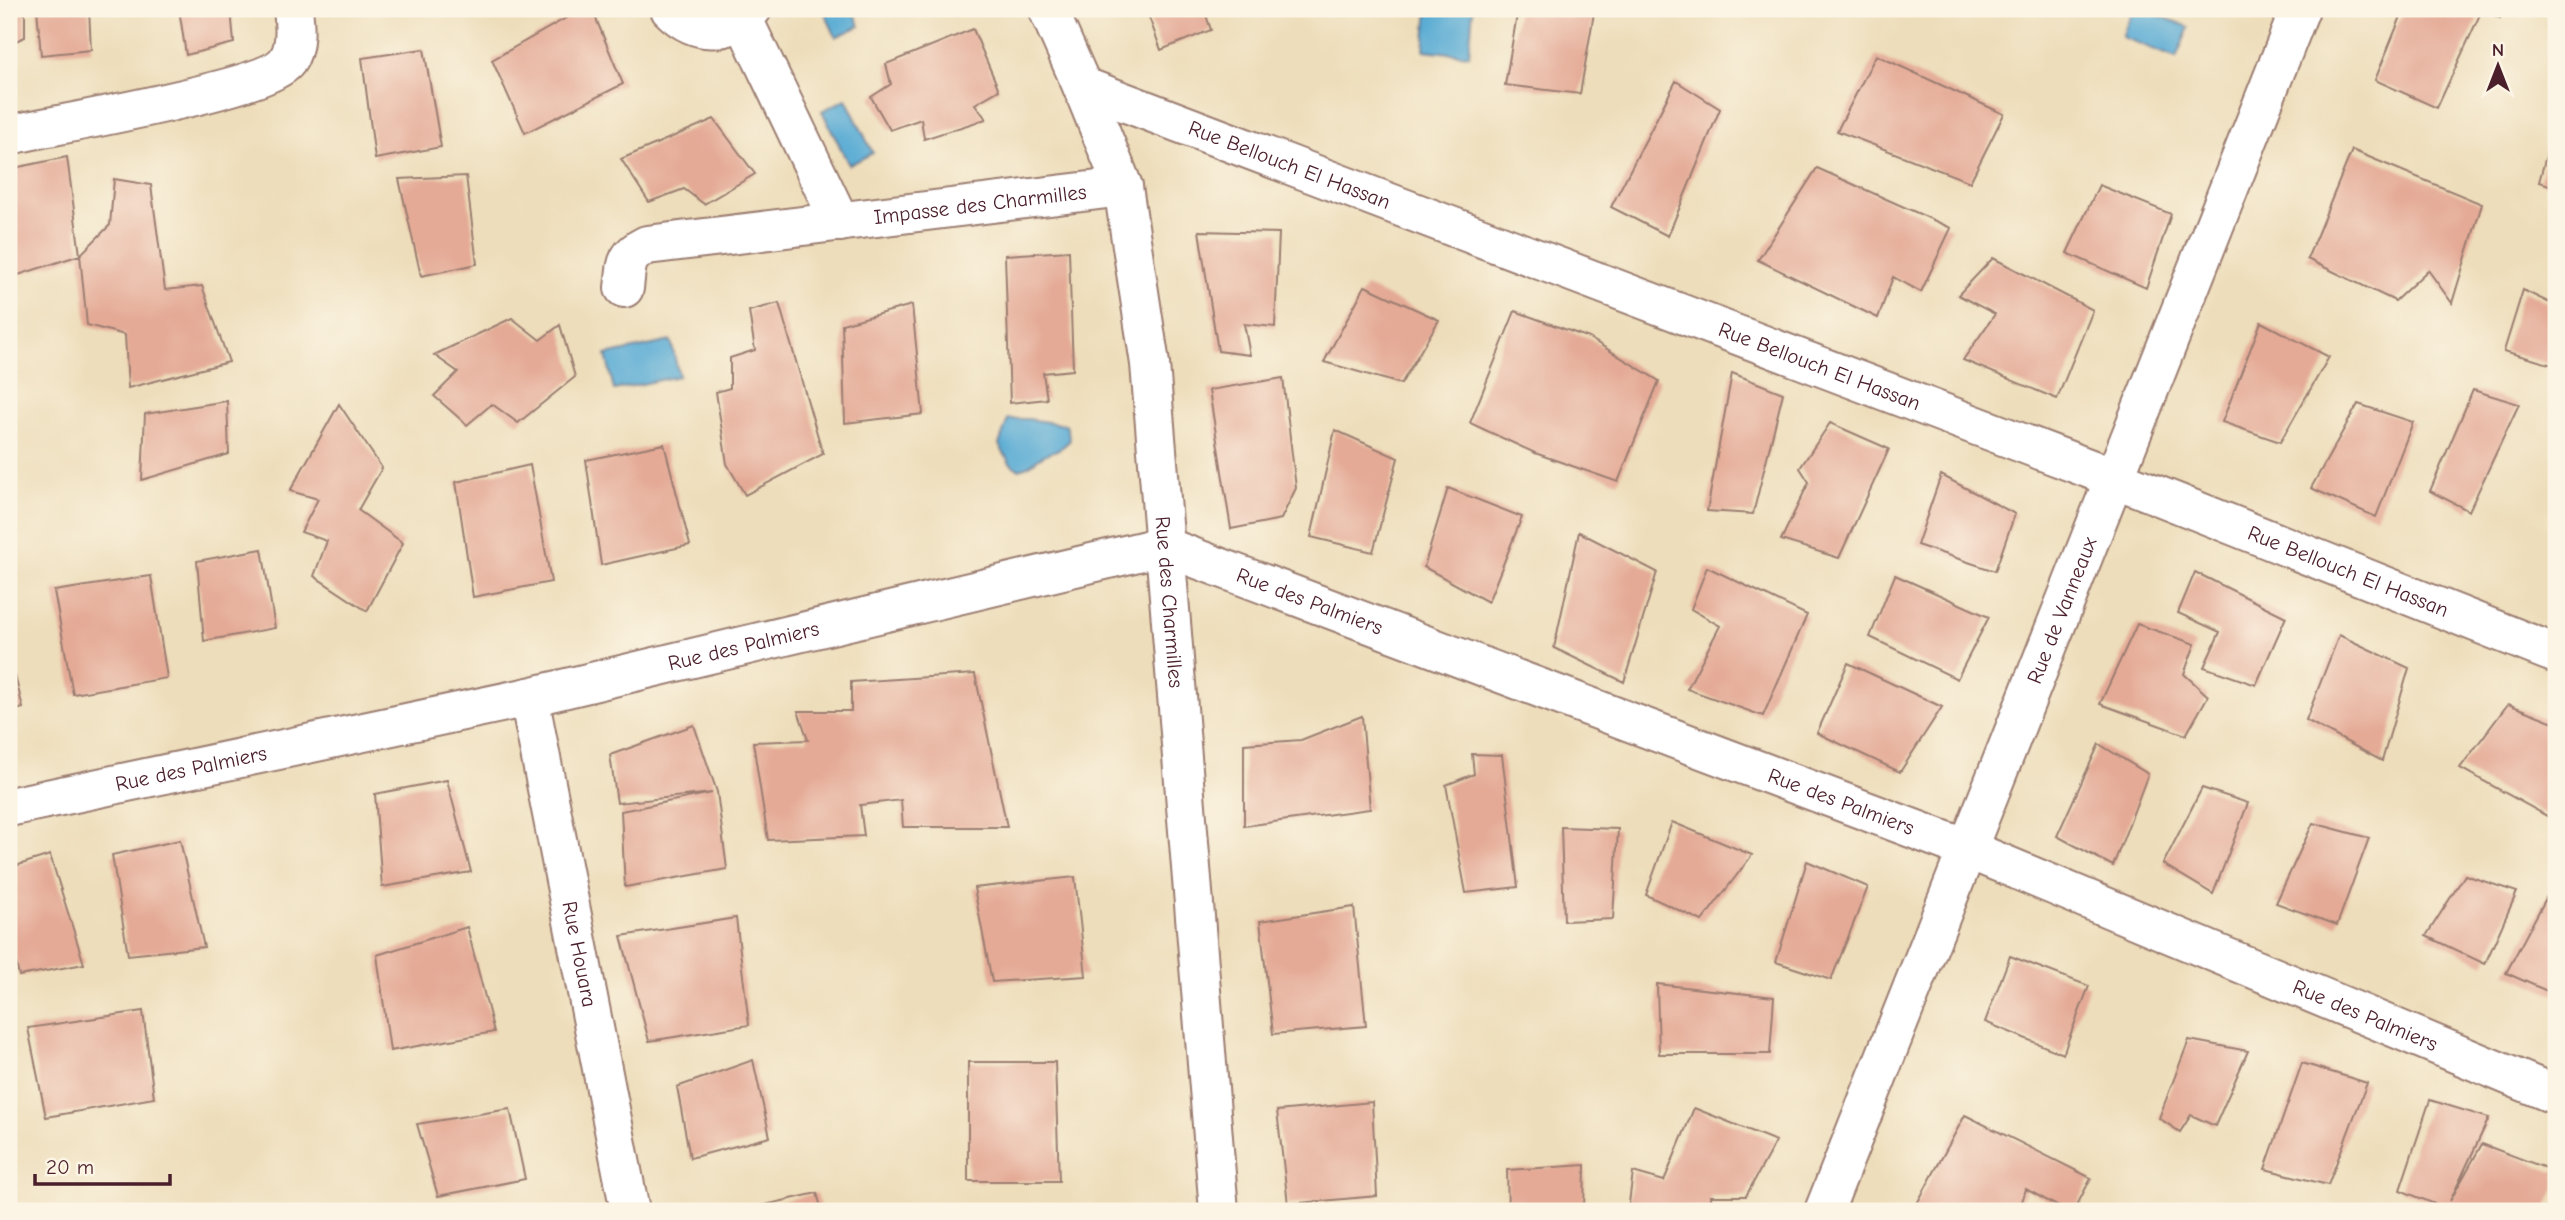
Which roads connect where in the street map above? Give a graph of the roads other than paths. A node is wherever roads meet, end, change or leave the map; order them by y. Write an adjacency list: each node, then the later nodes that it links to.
1 (293, 9): 7 (street)
2 (670, 9): 5 (street)
3 (1048, 9): 6 (street, Rue des Charmilles)
4 (2300, 9): 11 (street, Rue de Vanneaux)
5 (747, 14): 9 (street)
6 (1082, 86): 8 (street, Rue des Charmilles); 11 (street, Rue Bellouch El Hassan)
7 (9, 135)
8 (1123, 187): 9 (street, Impasse des Charmilles); 12 (street, Rue des Charmilles)
9 (840, 222): 10 (street, Impasse des Charmilles)
10 (624, 288)
11 (2114, 478): 13 (street, Rue Bellouch El Hassan); 16 (street, Rue de Vanneaux)
12 (1163, 546): 14 (street, Rue des Palmiers); 16 (street, Rue des Palmiers); 19 (street, Rue des Charmilles)
13 (2556, 654)
14 (529, 697): 15 (street, Rue des Palmiers); 18 (street, Rue Houara)
15 (9, 807)
16 (1967, 849): 17 (street, Rue des Palmiers); 20 (street, Rue de Vanneaux)
17 (2556, 1095)
18 (630, 1211)
19 (1219, 1211)
20 (1824, 1211)

